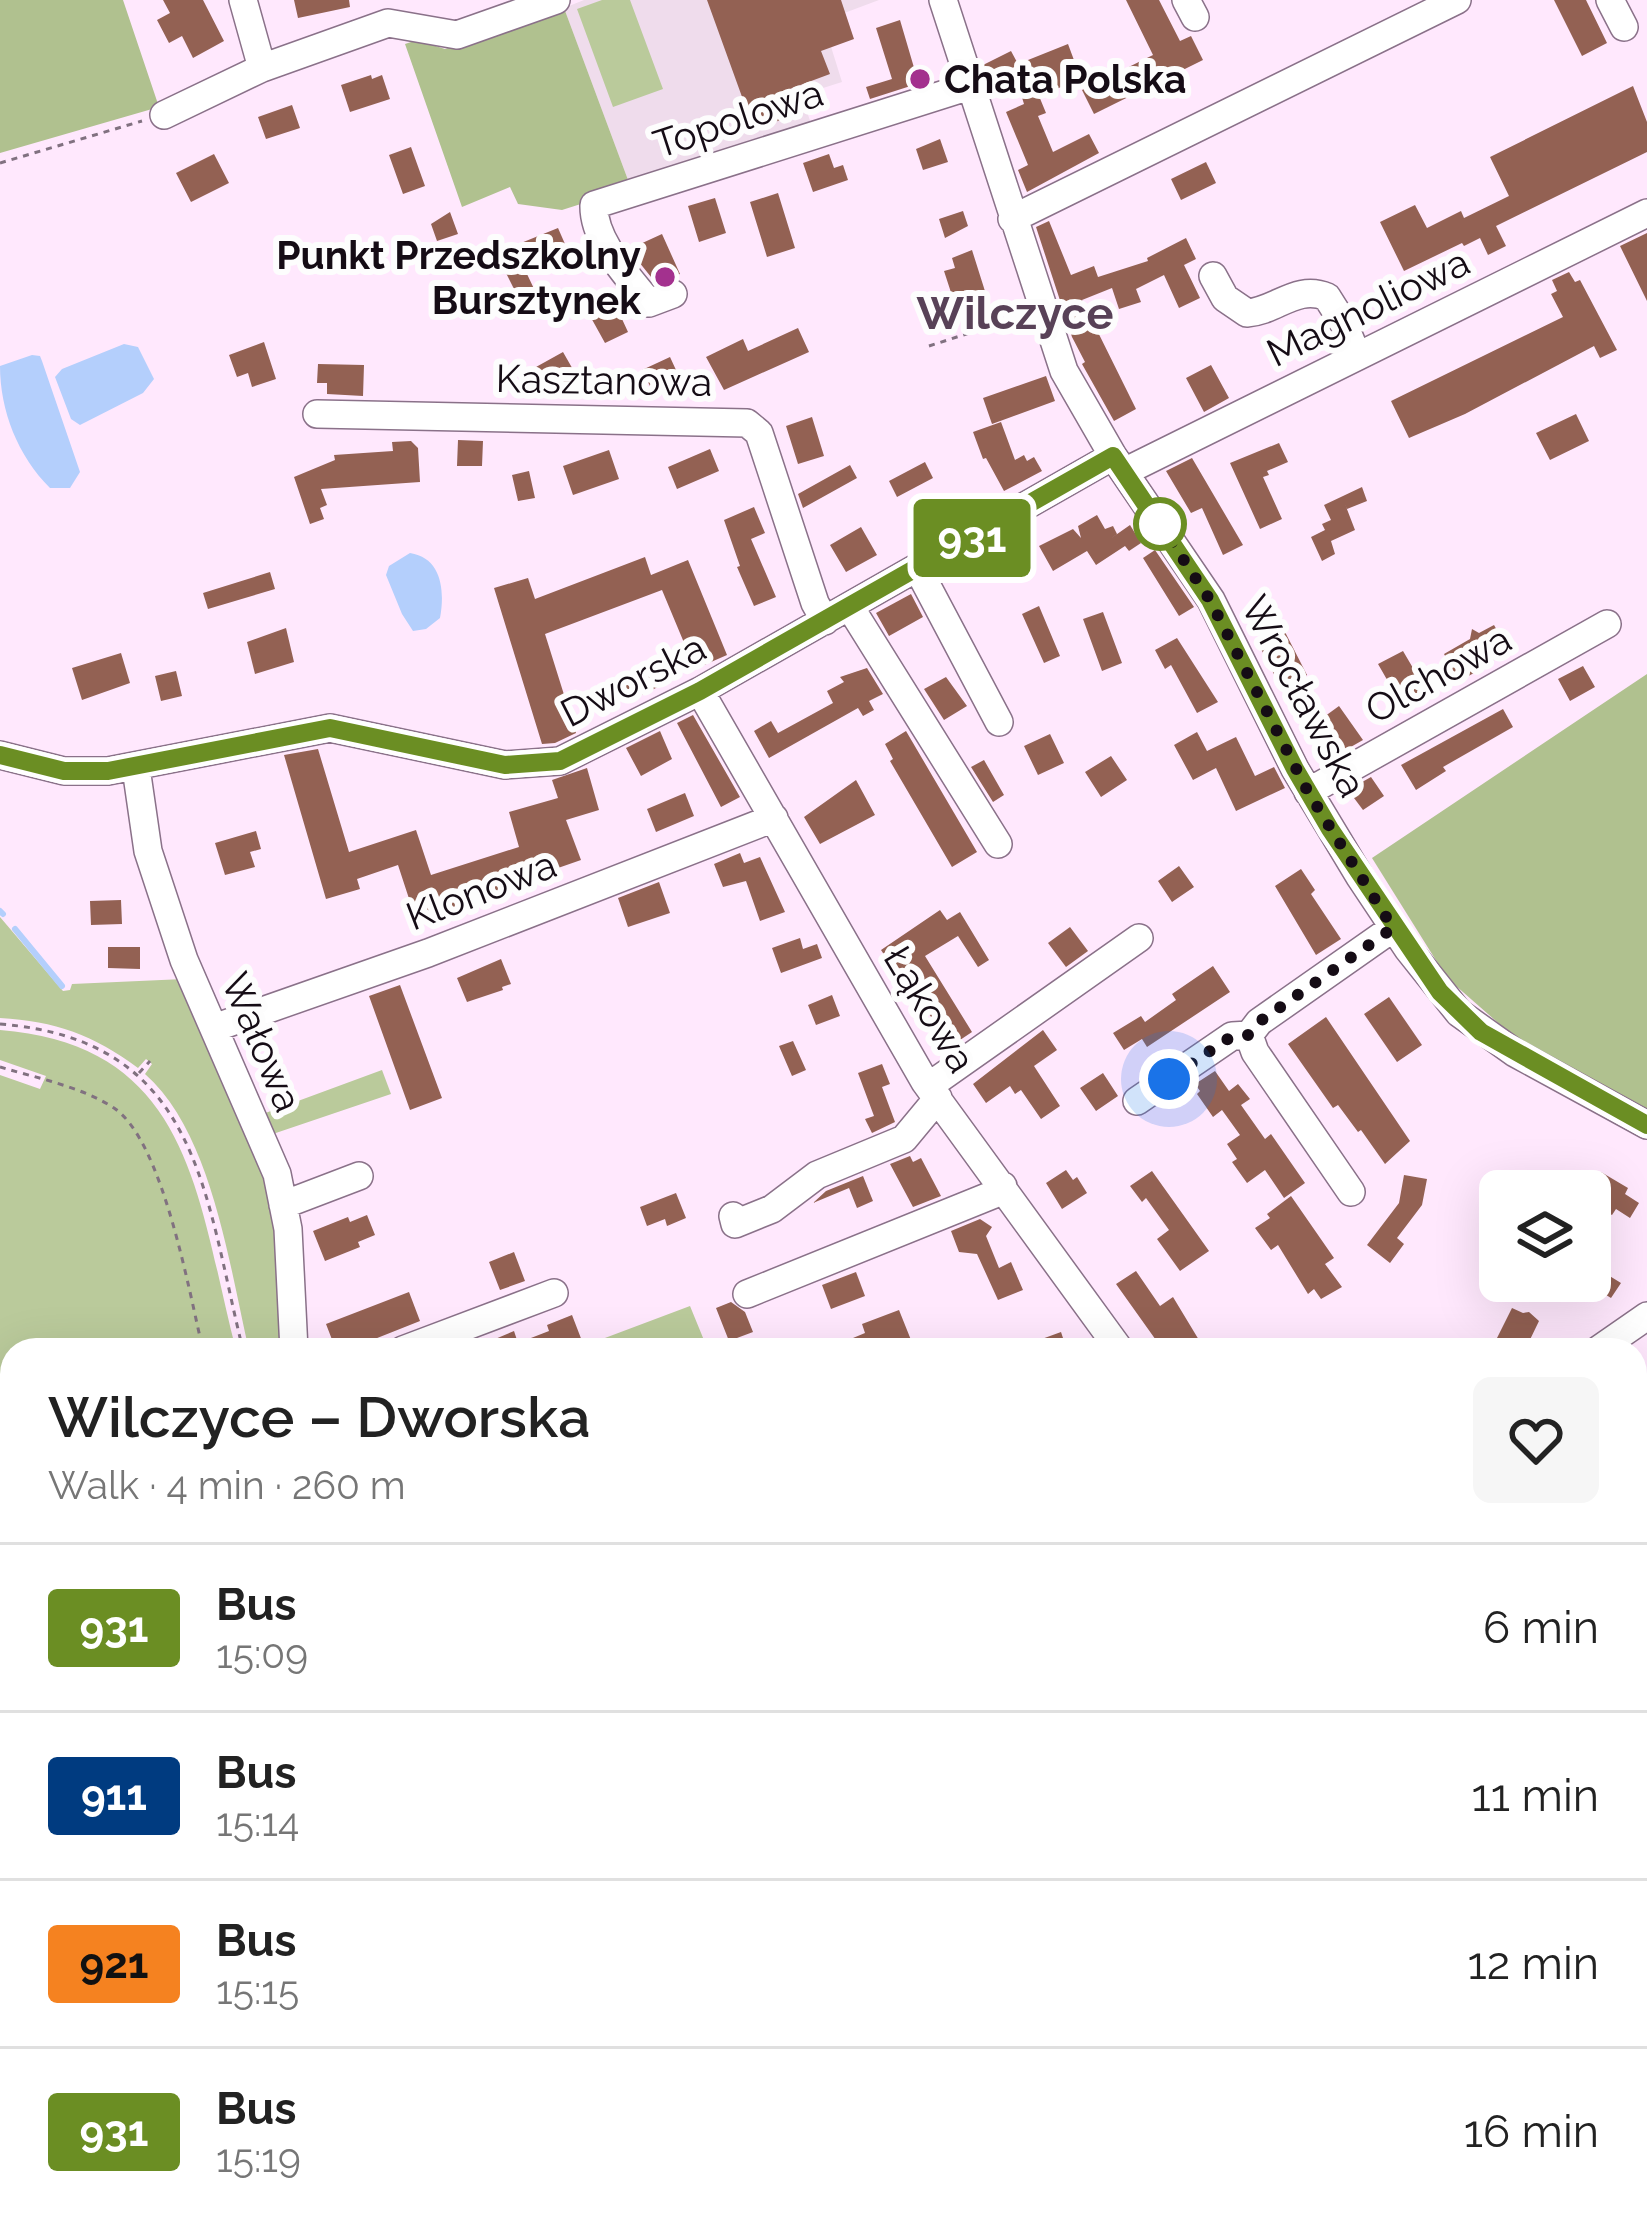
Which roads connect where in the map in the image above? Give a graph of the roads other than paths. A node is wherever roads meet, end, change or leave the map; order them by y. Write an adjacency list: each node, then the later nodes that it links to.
1 (242, 0): 7 (street)
2 (556, 0): 7 (street)
3 (943, 0): 8 (street, Wrocławska)
4 (1456, 0): 11 (street)
5 (1610, 0): 6 (street)
6 (1624, 27)
7 (262, 68): 9 (street)
8 (970, 86): 11 (street, Wrocławska); 13 (street, Topolowa)
9 (164, 115)
10 (1647, 213): 14 (street, Magnoliowa)
11 (1012, 219): 16 (street, Wrocławska)
12 (1213, 276): 14 (street)
13 (674, 294)
14 (1357, 356): 16 (street, Magnoliowa)
15 (317, 414): 18 (street, Kasztanowa)
16 (1119, 464): 17 (street, Dworska); 24 (street, Wrocławska)
17 (918, 569): 18 (street, Dworska); 21 (street)
18 (837, 614): 20 (street, Dworska); 26 (street)
19 (1607, 624): 24 (street, Olchowa)
20 (700, 691): 23 (street, Dworska); 25 (street, Łąkowa)
21 (999, 722)
22 (0, 755): 23 (street, Dworska)
23 (136, 768): 29 (street, Wałowa)
24 (1308, 792): 27 (street, Wrocławska)
25 (774, 818): 29 (street, Klonowa); 31 (street, Łąkowa)
26 (998, 844)
27 (1393, 928): 30 (street); 33 (street, Wrocławska)
28 (1139, 938): 31 (street)
29 (214, 1028): 37 (street, Wałowa)
30 (1249, 1035): 32 (street); 36 (street)
31 (933, 1092): 35 (street, Łąkowa); 38 (street)
32 (1137, 1101)
33 (1647, 1125)
34 (358, 1175): 37 (street)
35 (1003, 1186): 40 (street); 44 (street, Łąkowa)
36 (1351, 1192)
37 (283, 1205): 42 (street, Wałowa)
38 (733, 1216)
39 (554, 1293): 43 (street)
40 (747, 1294)
41 (1647, 1316): 45 (street)
42 (293, 1338)
43 (436, 1338)
44 (1111, 1338)
45 (1615, 1338)

